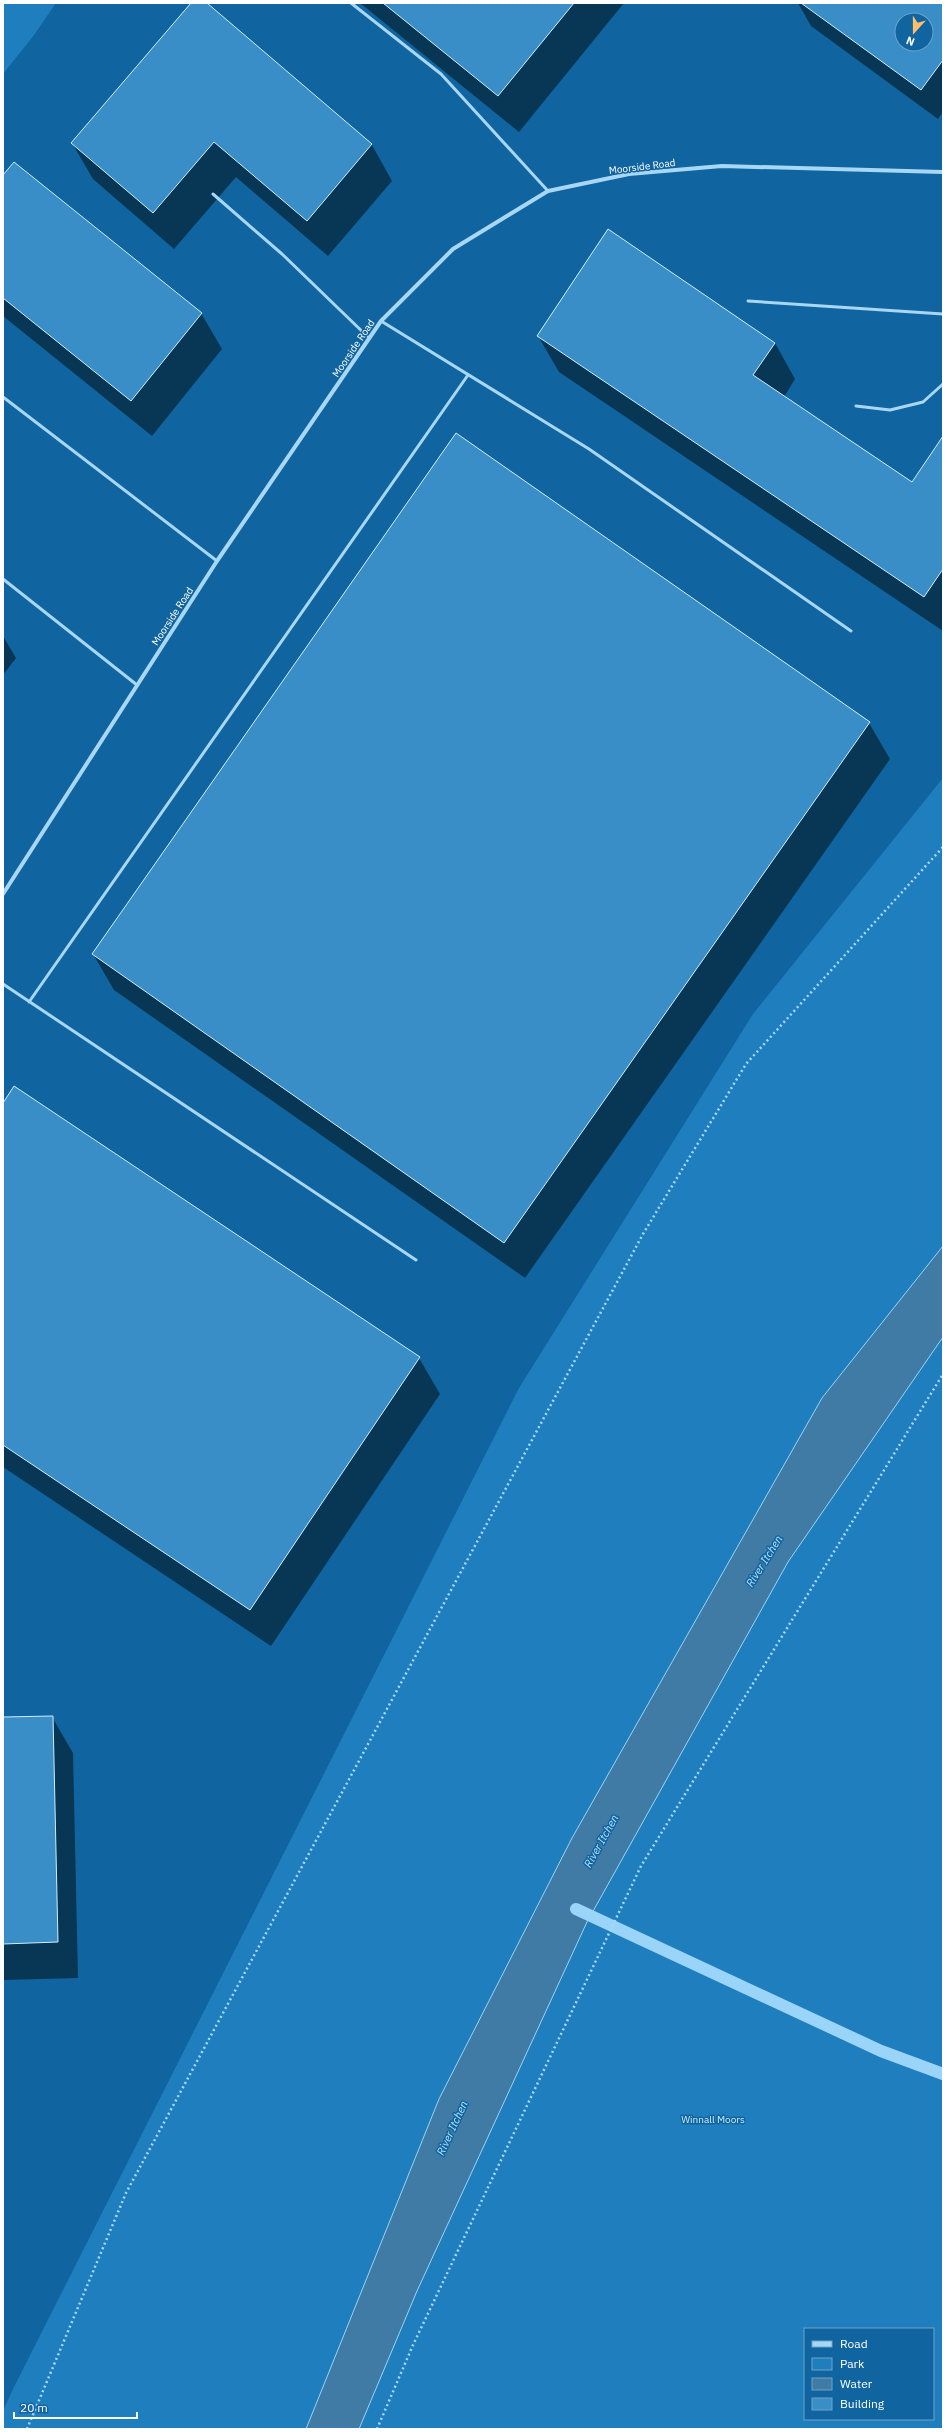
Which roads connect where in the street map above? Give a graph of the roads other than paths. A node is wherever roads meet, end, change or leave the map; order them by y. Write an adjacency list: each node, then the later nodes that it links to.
1 (351, 3): 3 (lane)
2 (943, 172): 3 (street, Moorside Road)
3 (548, 191): 7 (street, Moorside Road)
4 (213, 194): 8 (lane)
5 (748, 301): 6 (lane)
6 (943, 314)
7 (381, 321): 8 (street, Moorside Road); 9 (lane)
8 (369, 338): 13 (street, Moorside Road)
9 (468, 375): 15 (lane); 19 (lane)
10 (943, 384): 12 (lane)
11 (3, 398): 13 (lane)
12 (856, 406)
13 (217, 561): 16 (street, Moorside Road)
14 (3, 579): 16 (lane)
15 (852, 631)
16 (137, 685): 17 (street, Moorside Road)
17 (3, 894)
18 (3, 984): 19 (lane)
19 (29, 1002): 20 (lane)
20 (416, 1260)

